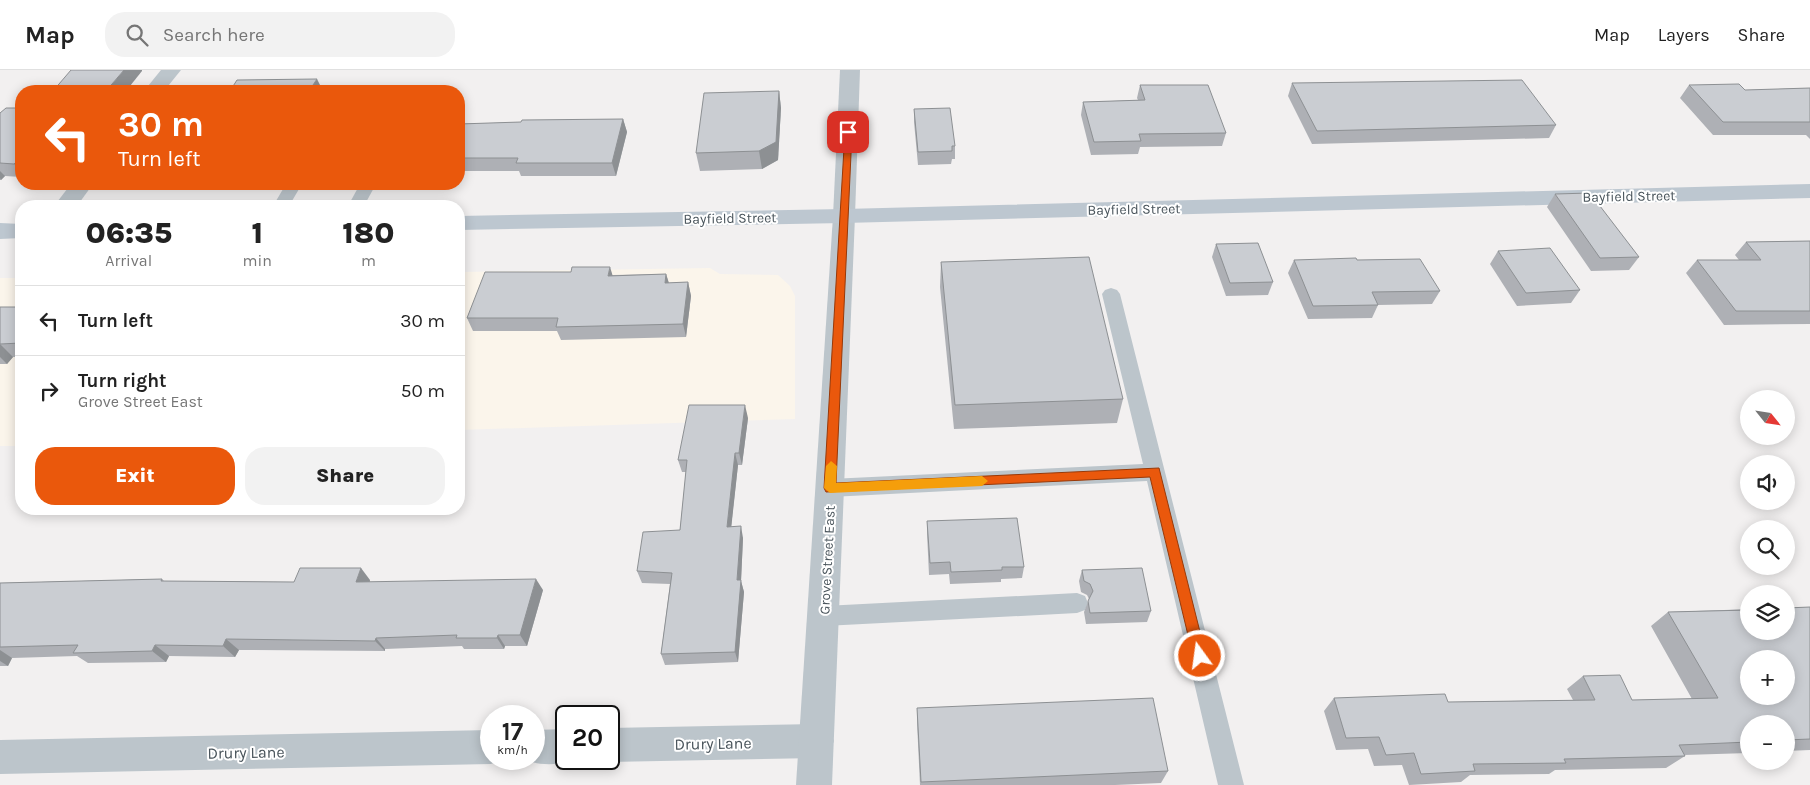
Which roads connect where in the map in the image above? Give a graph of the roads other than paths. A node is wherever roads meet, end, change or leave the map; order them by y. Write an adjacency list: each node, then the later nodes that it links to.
1 (171, 70): 3 (street)
2 (850, 70): 7 (street, Grove Street East)
3 (159, 85)
4 (77, 190): 6 (street)
5 (1810, 191): 7 (main road, Bayfield Street)
6 (70, 200)
7 (844, 216): 8 (main road, Bayfield Street); 13 (street, Grove Street East)
8 (465, 223)
9 (0, 231): 10 (main road)
10 (15, 231)
11 (1111, 294): 12 (lane)
12 (1154, 472): 13 (lane); 21 (lane)
13 (830, 488): 15 (street, Grove Street East)
14 (1077, 603): 15 (lane)
15 (824, 616): 16 (street, Grove Street East)
16 (817, 741): 17 (street, Drury Lane); 20 (street, Grove Street East)
17 (620, 745)
18 (480, 748): 19 (street, Drury Lane)
19 (0, 757)
20 (814, 785)
21 (1231, 785)

